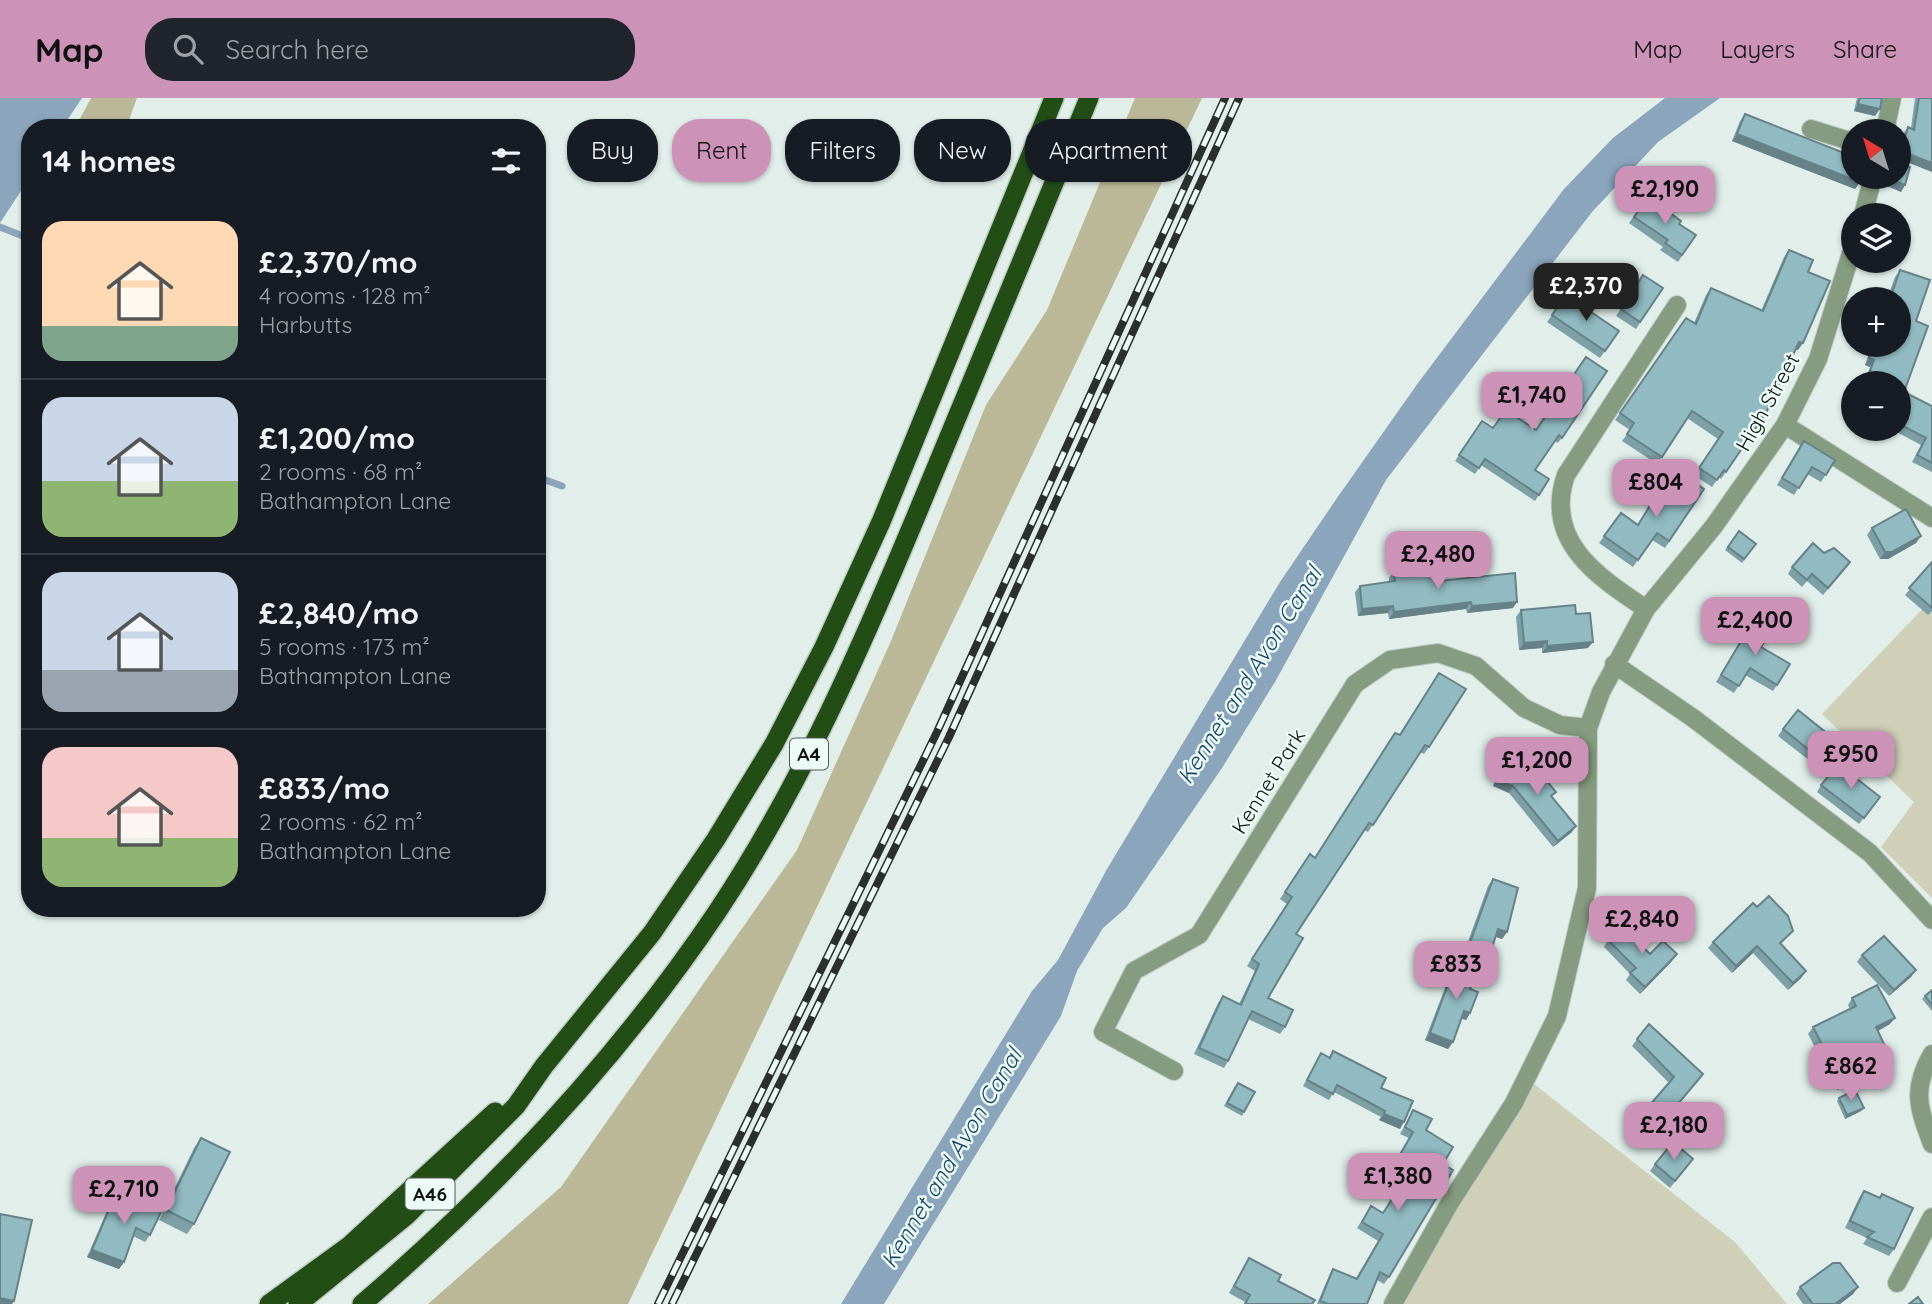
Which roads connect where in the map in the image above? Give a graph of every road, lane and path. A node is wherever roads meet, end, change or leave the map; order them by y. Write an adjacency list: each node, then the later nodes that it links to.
1 (1054, 98): 16 (highway, A4)
2 (1089, 98): 23 (highway, A4)
3 (1892, 98): 4 (street)
4 (1888, 119)
5 (1811, 129): 6 (street)
6 (1841, 138)
7 (1845, 273): 9 (street, High Street)
8 (1677, 305): 11 (street)
9 (1785, 425): 10 (street); 11 (street, High Street)
10 (1932, 518)
11 (1646, 609): 12 (street, High Street)
12 (1614, 664): 13 (street, High Street); 14 (street)
13 (1588, 728): 17 (street, Kennet Park); 24 (street)
14 (1932, 920)
15 (1932, 1054): 18 (street)
16 (544, 1066): 21 (highway); 22 (highway, A46)
17 (1174, 1072)
18 (1932, 1144)
19 (1932, 1217): 20 (street)
20 (1897, 1283)
21 (269, 1304)
22 (298, 1304)
23 (362, 1304)
24 (1393, 1304)

